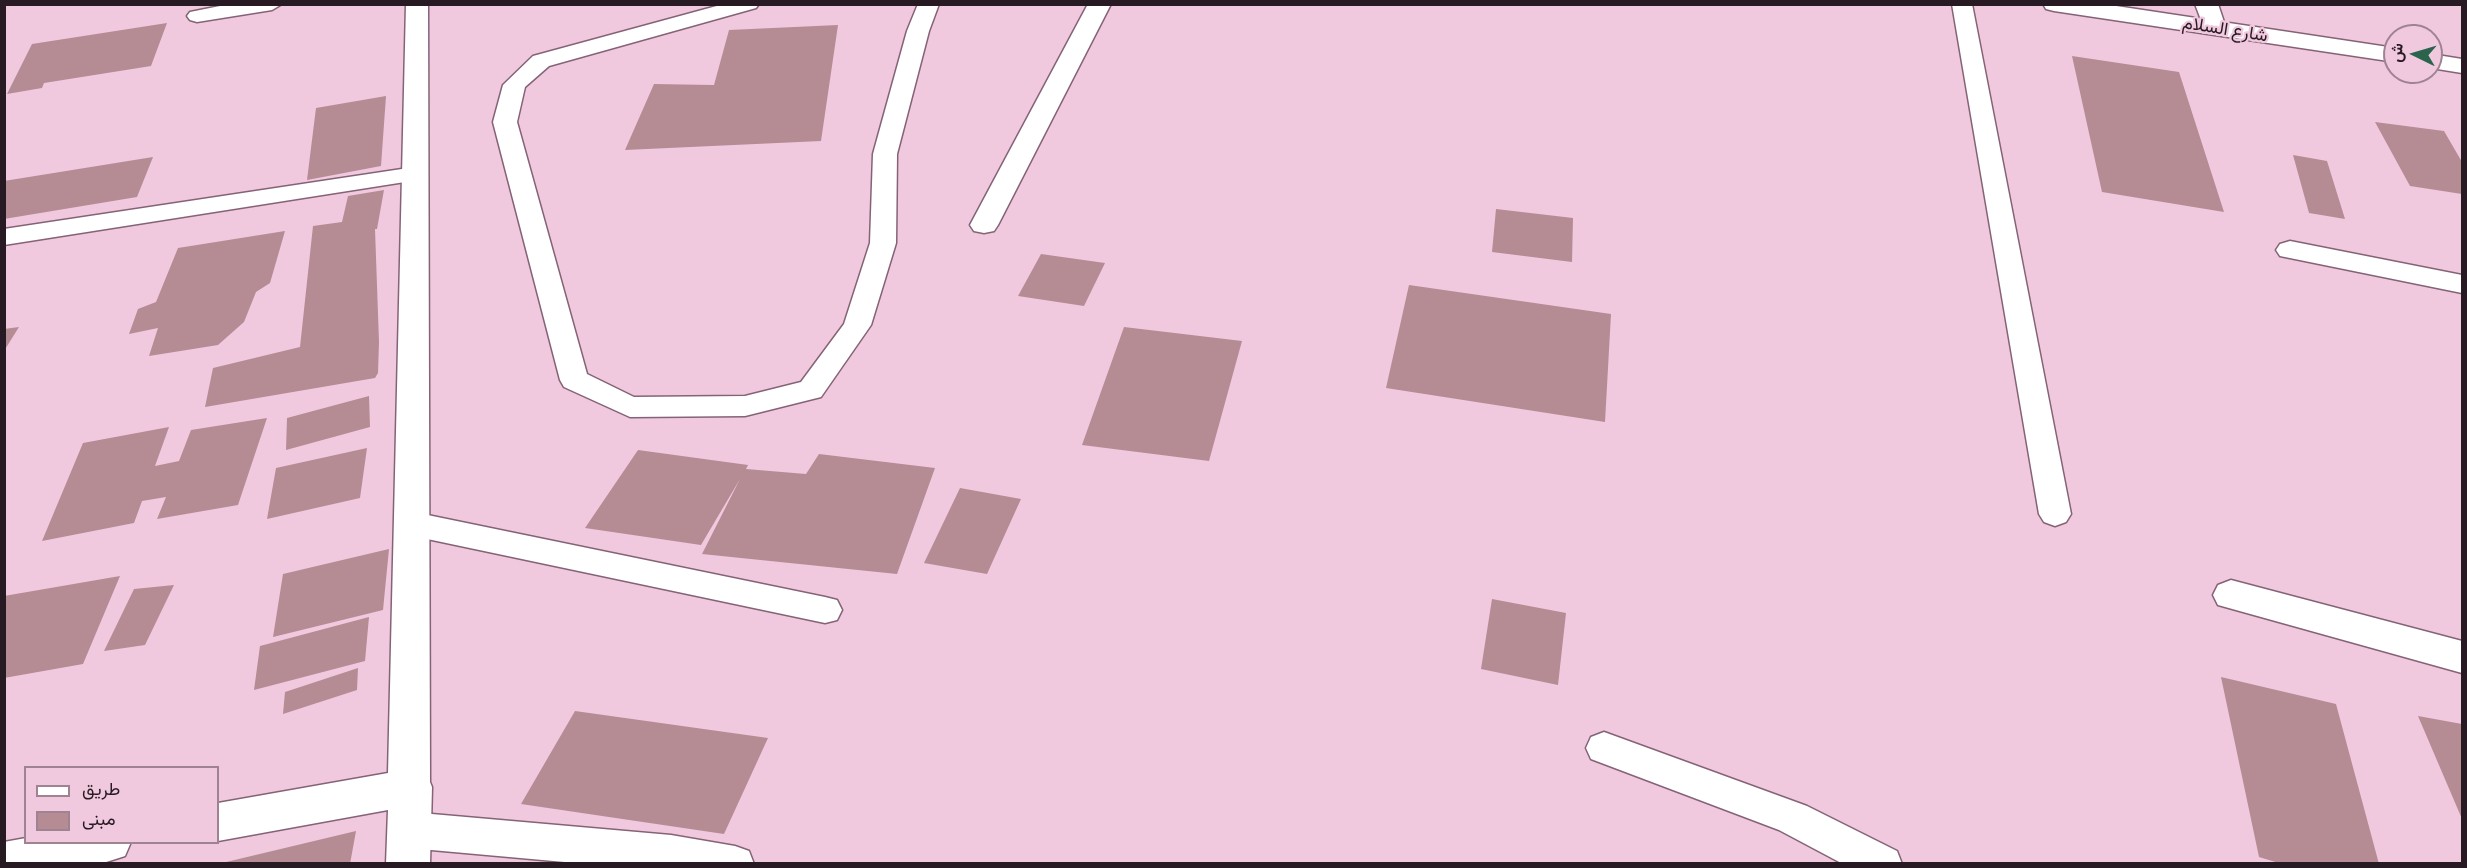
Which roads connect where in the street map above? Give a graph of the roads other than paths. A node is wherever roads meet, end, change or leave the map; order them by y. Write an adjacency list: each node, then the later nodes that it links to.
1 (272, 4): 9 (lane)
2 (417, 4): 14 (main road)
3 (749, 4): 4 (lane)
4 (929, 4)
5 (1100, 4): 15 (main road)
6 (1962, 4): 19 (lane)
7 (2054, 4): 10 (main road, شارع السلام)
8 (2206, 4): 10 (main road)
9 (197, 16)
10 (2214, 28): 11 (main road, شارع السلام)
11 (2383, 53)
12 (2443, 63): 13 (main road)
13 (2463, 66)
14 (415, 174): 16 (lane); 20 (main road)
15 (984, 225)
16 (4, 237)
17 (2290, 250): 18 (main road)
18 (2463, 284)
19 (2055, 514)
20 (413, 524): 22 (lane); 25 (main road)
21 (2231, 596): 23 (main road)
22 (825, 610)
23 (2463, 657)
24 (1604, 748): 32 (lane)
25 (411, 787): 26 (main road); 28 (main road)
26 (219, 822)
27 (104, 844): 30 (main road)
28 (409, 847): 29 (lane)
29 (670, 858): 31 (lane)
30 (4, 862)
31 (735, 864)
32 (1883, 864)

